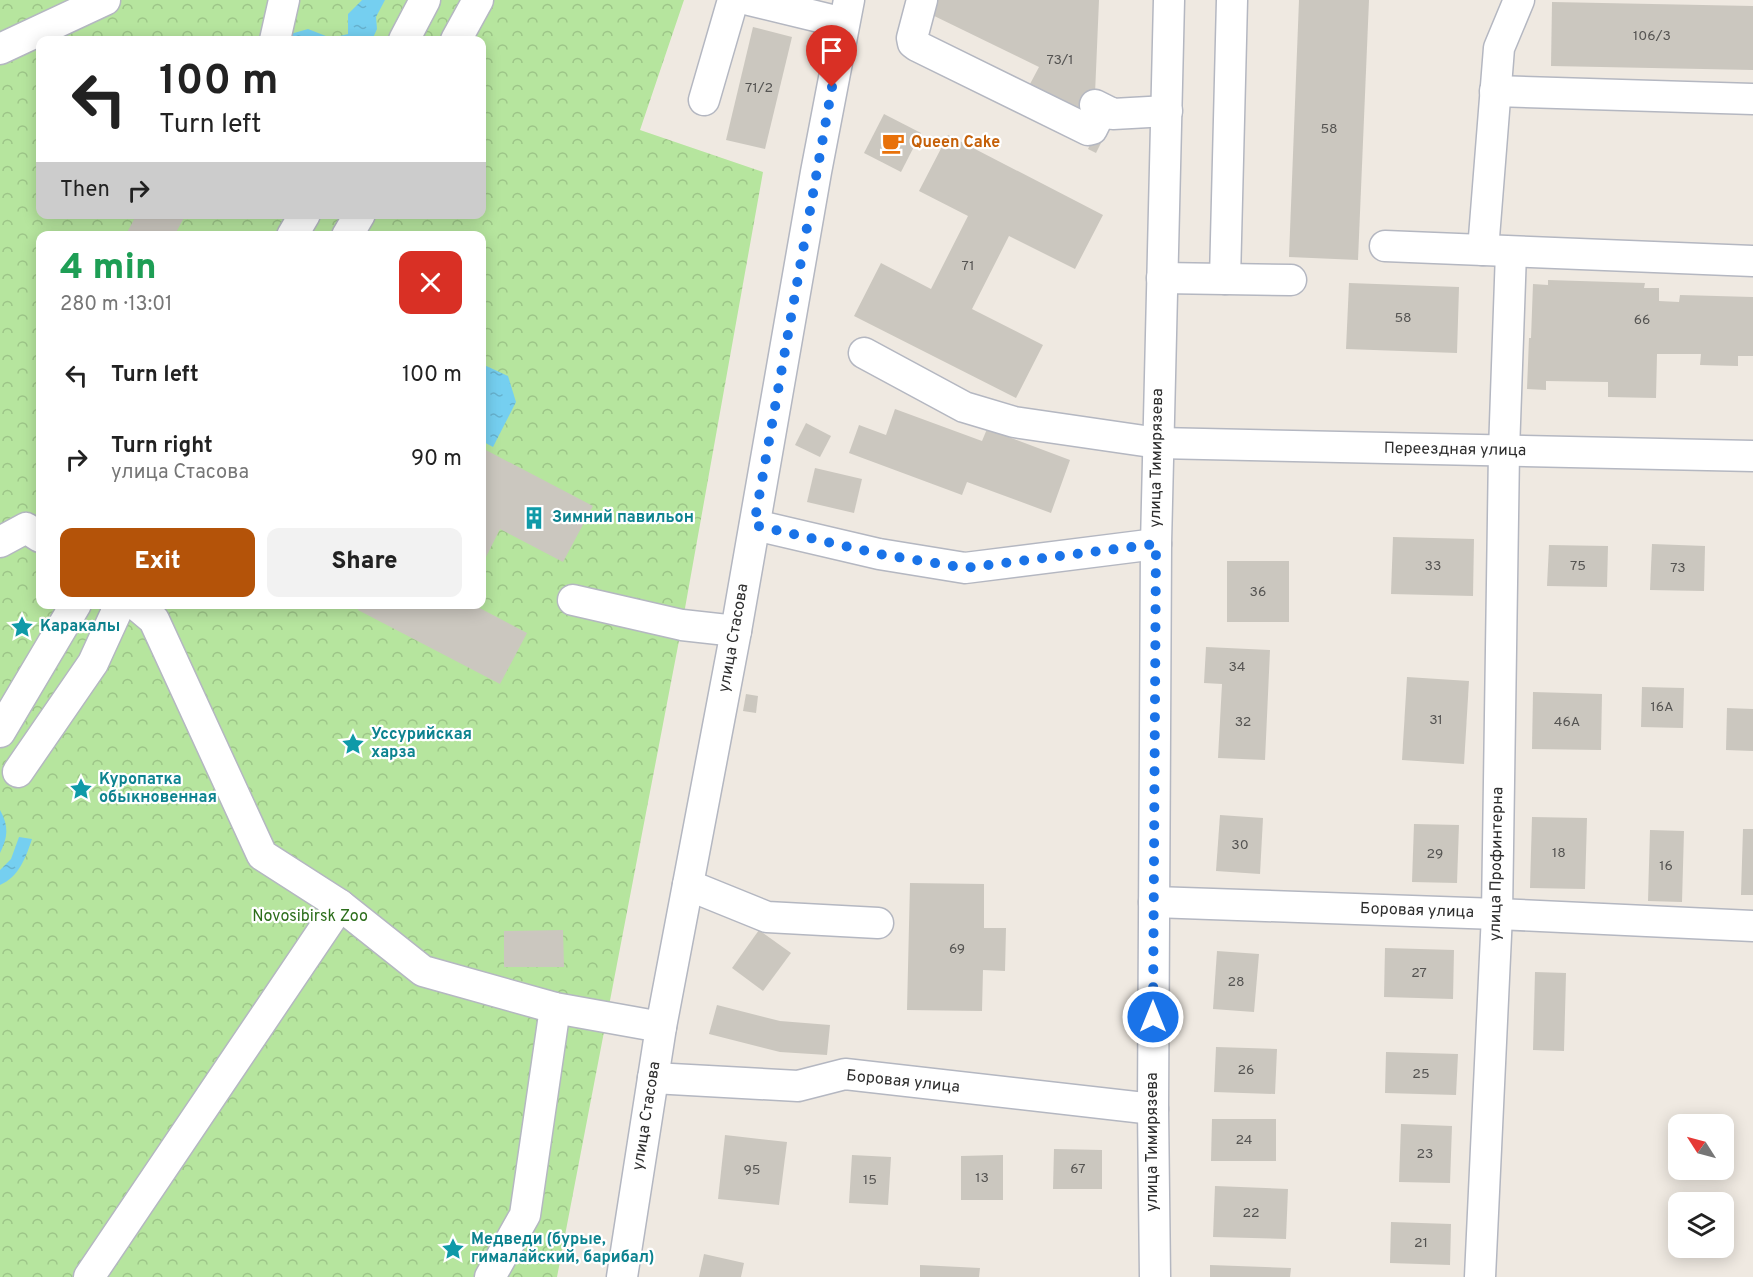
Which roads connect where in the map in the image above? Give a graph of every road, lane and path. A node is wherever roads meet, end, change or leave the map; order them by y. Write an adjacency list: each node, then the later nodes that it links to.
1 (105, 0): 15 (street)
2 (284, 0): 12 (street)
3 (425, 0): 13 (street)
4 (478, 0): 14 (street)
5 (733, 0): 18 (street)
6 (748, 0): 11 (street)
7 (922, 0): 19 (street)
8 (1169, 0): 19 (street, улица Тимирязева)
9 (1232, 0): 24 (street)
10 (1519, 0): 16 (street, улица Профинтерна)
11 (846, 12): 30 (street, улица Стасова)
12 (276, 36)
13 (406, 36)
14 (458, 36)
15 (0, 49)
16 (1495, 91): 17 (street); 21 (street, улица Профинтерна)
17 (1753, 99)
18 (704, 100)
19 (1167, 111): 23 (street, улица Тимирязева)
20 (1385, 246): 21 (street)
21 (1497, 251): 22 (street); 28 (street, улица Профинтерна)
22 (1753, 261)
23 (1162, 278): 24 (street); 27 (street, улица Тимирязева)
24 (1225, 279): 25 (street)
25 (1291, 280)
26 (864, 353): 27 (street, Переездная улица)
27 (1158, 443): 28 (street, Переездная улица); 33 (street, улица Тимирязева)
28 (1504, 451): 29 (street, Переездная улица); 44 (street, улица Профинтерна)
29 (1753, 456)
30 (754, 525): 33 (street); 38 (street, улица Стасова)
31 (36, 534): 32 (street)
32 (0, 542)
33 (1156, 544): 42 (street, улица Тимирязева)
34 (573, 600): 38 (street)
35 (73, 609): 39 (street)
36 (118, 609): 40 (street)
37 (141, 609): 43 (street)
38 (736, 631): 41 (street, улица Стасова)
39 (0, 732)
40 (18, 772)
41 (688, 885): 45 (street); 48 (street, улица Стасова)
42 (1154, 902): 44 (street, Боровая улица); 50 (street, улица Тимирязева)
43 (340, 905): 47 (street); 51 (street)
44 (1497, 914): 46 (street, Боровая улица); 55 (street, улица Профинтерна)
45 (878, 923)
46 (1753, 926)
47 (555, 1008): 48 (street); 52 (street)
48 (662, 1027): 49 (street, улица Стасова)
49 (653, 1078): 50 (street, Боровая улица); 53 (street, улица Стасова)
50 (1152, 1109): 54 (street, улица Тимирязева)
51 (90, 1277)
52 (490, 1277)
53 (622, 1277)
54 (1155, 1277)
55 (1480, 1277)

